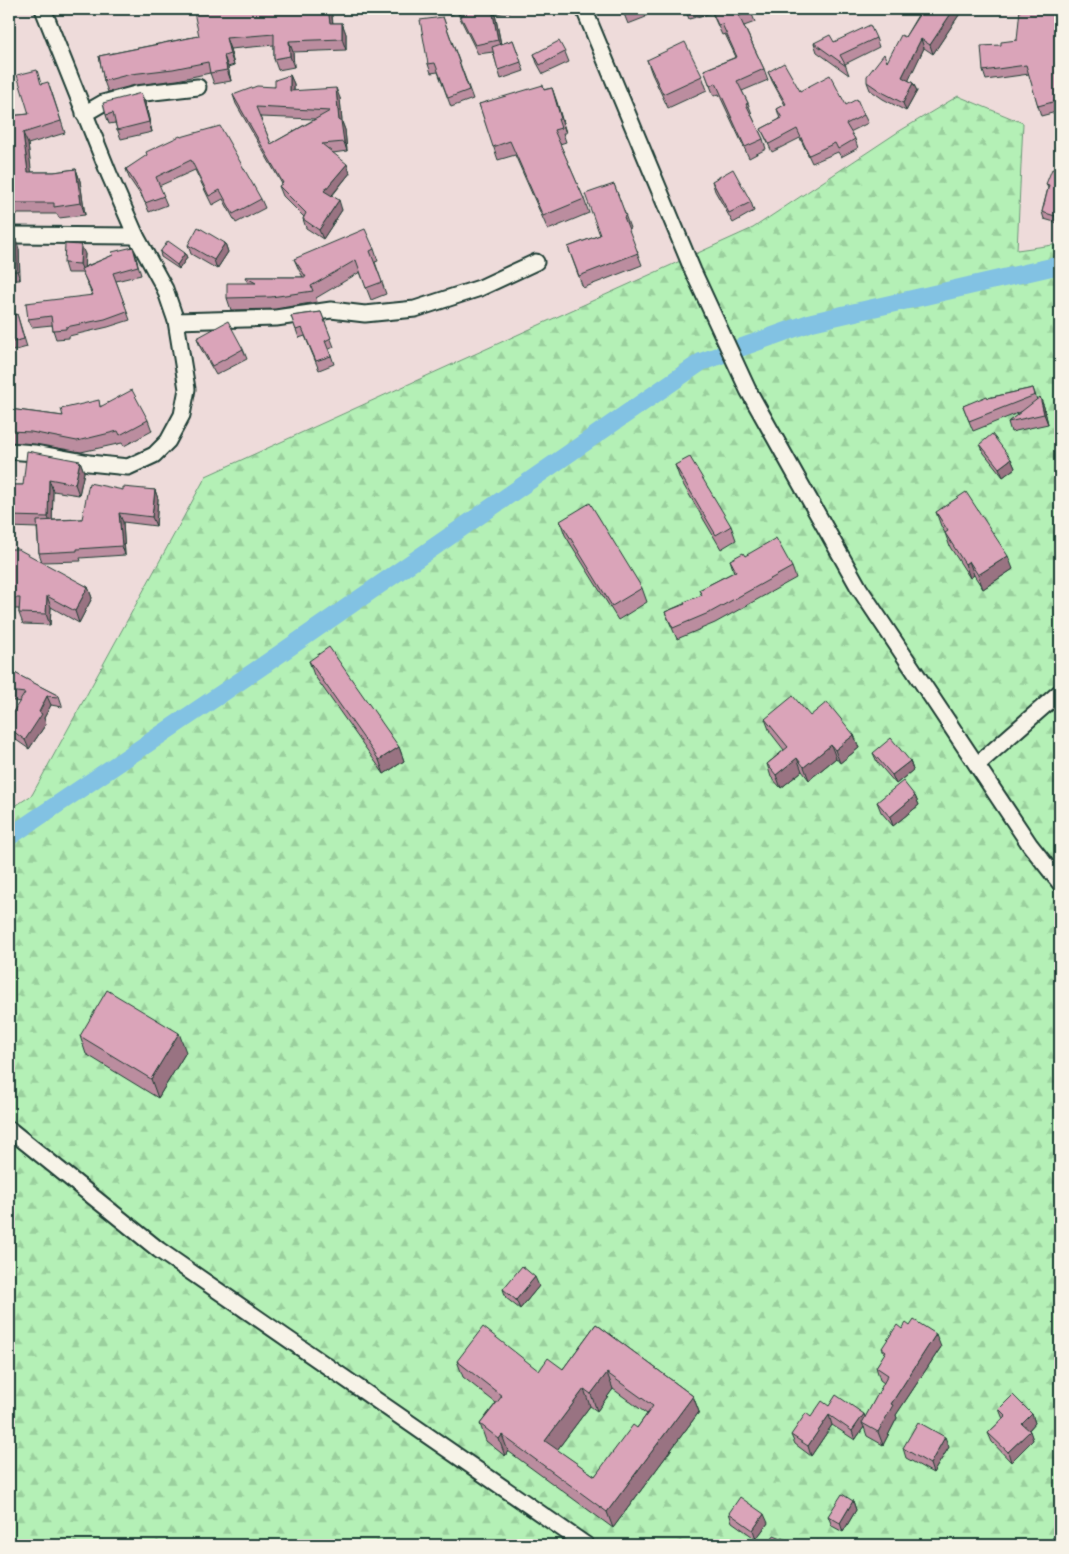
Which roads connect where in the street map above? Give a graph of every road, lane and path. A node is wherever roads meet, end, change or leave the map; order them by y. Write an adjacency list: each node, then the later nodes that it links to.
1 (43, 9): 4 (street)
2 (584, 9): 11 (street)
3 (198, 87): 4 (street)
4 (84, 114): 6 (street)
5 (9, 235): 6 (street)
6 (136, 236): 8 (street)
7 (536, 262): 8 (street)
8 (176, 321): 9 (street)
9 (9, 451)
10 (1060, 692): 11 (street)
11 (977, 765): 12 (street)
12 (1060, 883)
13 (9, 1129): 15 (street)
14 (1060, 1538): 16 (lane)
15 (586, 1545)
16 (1053, 1545)

